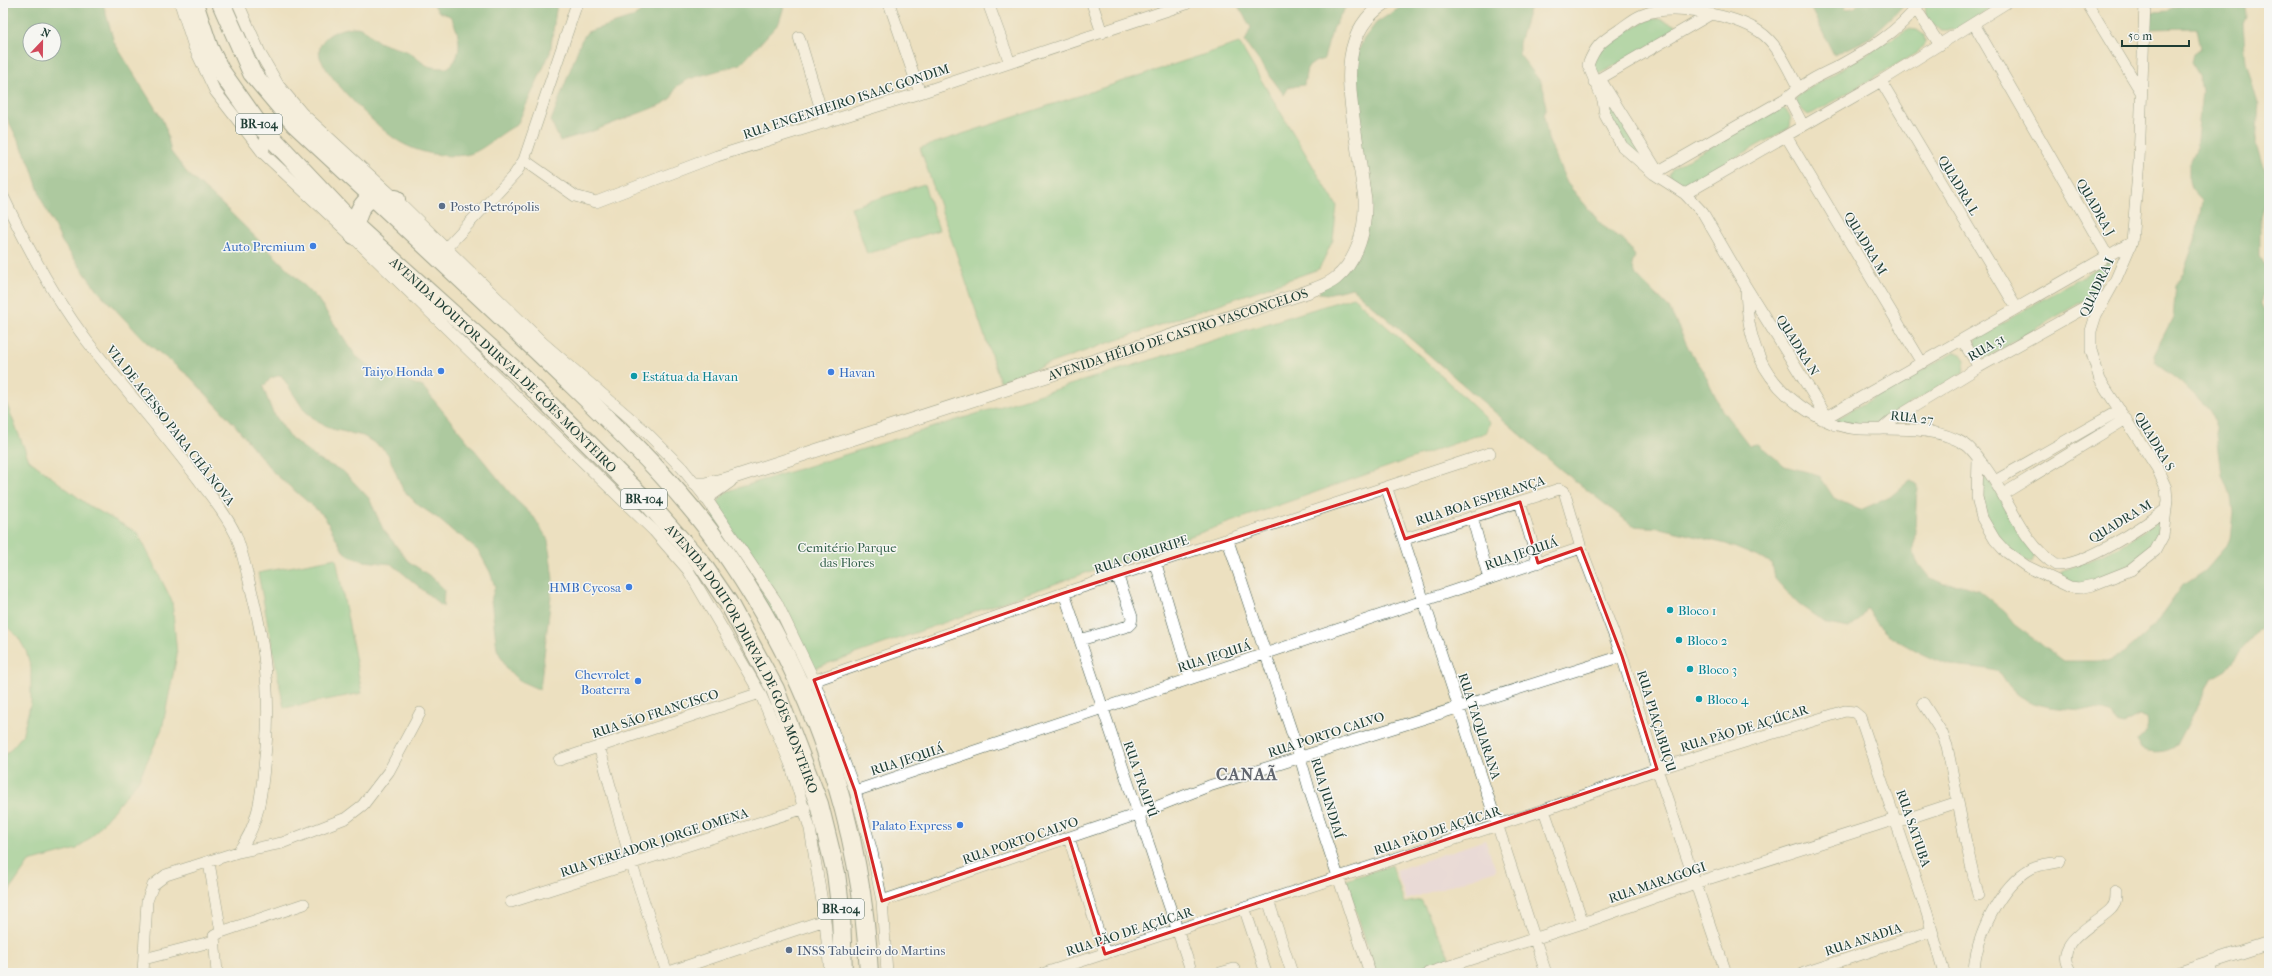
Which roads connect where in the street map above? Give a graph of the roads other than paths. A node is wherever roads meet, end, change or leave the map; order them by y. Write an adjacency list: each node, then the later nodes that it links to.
1 (180, 3): 31 (street)
2 (194, 3): 29 (highway, AVENIDA DOUTOR DURVAL DE GÓES MONTEIRO / BR-104)
3 (221, 3): 37 (highway, AVENIDA DOUTOR DURVAL DE GÓES MONTEIRO / BR-104)
4 (238, 3): 38 (street)
5 (577, 3): 32 (street)
6 (889, 3): 25 (street)
7 (988, 3): 20 (street)
8 (1092, 3): 17 (street)
9 (1385, 3): 55 (street, AVENIDA HÉLIO DE CASTRO VASCONCELOS)
10 (2006, 3): 16 (street)
11 (2087, 3): 24 (street)
12 (2145, 3): 24 (street, QUADRA J)
13 (1186, 4): 17 (street, RUA ENGENHEIRO ISAAC GONDIM)
14 (1918, 6): 19 (street); 23 (street)
15 (1711, 14): 21 (street); 21 (street); 23 (street)
16 (1974, 24): 19 (street); 42 (street, QUADRA J)
17 (1102, 33): 20 (street, RUA ENGENHEIRO ISAAC GONDIM)
18 (799, 37): 27 (street)
19 (1940, 45): 22 (street)
20 (1010, 63): 25 (street, RUA ENGENHEIRO ISAAC GONDIM)
21 (1597, 80): 33 (street); 34 (street)
22 (1881, 81): 28 (street); 45 (street, QUADRA L)
23 (1798, 87): 26 (street)
24 (2141, 92): 40 (street, QUADRA J)
25 (920, 93): 27 (street, RUA ENGENHEIRO ISAAC GONDIM)
26 (1788, 97): 28 (street); 33 (street)
27 (825, 123): 32 (street, RUA ENGENHEIRO ISAAC GONDIM)
28 (1803, 125): 30 (street)
29 (267, 131): 31 (street); 39 (highway, AVENIDA DOUTOR DURVAL DE GÓES MONTEIRO / BR-104)
30 (1786, 136): 35 (street); 48 (street, QUADRA M)
31 (263, 153): 39 (street)
32 (524, 160): 41 (street)
33 (1657, 172): 34 (street)
34 (1668, 184): 35 (street)
35 (1685, 194): 43 (street)
36 (3, 196): 99 (street, VIA DE ACESSO PARA CHÃ NOVA)
37 (373, 198): 38 (highway); 39 (highway); 47 (highway, AVENIDA DOUTOR DURVAL DE GÓES MONTEIRO / BR-104)
38 (396, 199): 41 (street)
39 (354, 232): 81 (street); 128 (highway, AVENIDA DOUTOR DURVAL DE GÓES MONTEIRO / BR-104)
40 (2132, 242): 42 (street, QUADRA J); 44 (street, QUADRA I)
41 (445, 249): 47 (street)
42 (2107, 255): 45 (street)
43 (1746, 287): 51 (street, QUADRA N); 51 (street)
44 (2107, 296): 49 (street, RUA 31); 50 (street, QUADRA I)
45 (2016, 308): 46 (street)
46 (1962, 340): 48 (street); 49 (street)
47 (543, 350): 57 (street); 80 (highway, AVENIDA DOUTOR DURVAL DE GÓES MONTEIRO / BR-104)
48 (1922, 363): 51 (street)
49 (1979, 367): 52 (street, RUA 31)
50 (2123, 415): 56 (street); 60 (street); 63 (street, QUADRA S)
51 (1827, 419): 52 (street, RUA 27)
52 (1883, 428): 54 (street, RUA 27)
53 (1490, 453): 58 (street, RUA CORURIPE)
54 (1978, 459): 56 (street); 71 (street, QUADRA M)
55 (734, 477): 57 (street, AVENIDA HÉLIO DE CASTRO VASCONCELOS); 61 (street, AVENIDA HÉLIO DE CASTRO VASCONCELOS)
56 (1995, 481): 60 (street)
57 (695, 484): 61 (street)
58 (1387, 489): 65 (street, RUA TAQUARANA); 66 (street, RUA CORURIPE)
59 (1563, 490): 62 (street, RUA BOA ESPERANÇA); 67 (street, RUA PIAÇABUÇU)
60 (2003, 494): 68 (street)
61 (706, 498): 80 (street)
62 (1520, 502): 64 (street, RUA BOA ESPERANÇA); 69 (street)
63 (2165, 510): 68 (street, QUADRA M); 71 (street, QUADRA M)
64 (1472, 517): 65 (street, RUA BOA ESPERANÇA); 73 (street)
65 (1405, 539): 75 (street, RUA TAQUARANA)
66 (1228, 541): 70 (street, RUA CORURIPE); 77 (street, RUA JUNDIAÍ)
67 (1581, 548): 69 (street, RUA JEQUIÁ); 78 (street, RUA PIAÇABUÇU)
68 (2046, 559): 71 (street)
69 (1538, 563): 73 (street, RUA JEQUIÁ)
70 (1156, 564): 72 (street, RUA CORURIPE); 79 (street)
71 (2039, 572)
72 (1118, 577): 74 (street, RUA CORURIPE); 76 (street)
73 (1489, 579): 75 (street, RUA JEQUIÁ)
74 (1064, 593): 76 (street, RUA TRAIPÚ); 80 (street, RUA CORURIPE)
75 (1425, 600): 77 (street, RUA JEQUIÁ); 83 (street, RUA TAQUARANA)
76 (1080, 640): 84 (street, RUA TRAIPÚ)
77 (1265, 654): 79 (street, RUA JEQUIÁ); 88 (street, RUA JUNDIAÍ)
78 (1622, 656): 83 (street, RUA PORTO CALVO); 90 (street, RUA PIAÇABUÇU)
79 (1190, 678): 84 (street, RUA JEQUIÁ)
80 (807, 683): 91 (street); 129 (highway, AVENIDA DOUTOR DURVAL DE GÓES MONTEIRO / BR-104)
81 (760, 693): 87 (street, RUA SÃO FRANCISCO); 93 (street)
82 (1923, 703): 92 (street)
83 (1458, 707): 88 (street, RUA PORTO CALVO); 97 (street, RUA TAQUARANA)
84 (1103, 708): 91 (street, RUA JEQUIÁ); 95 (street, RUA TRAIPÚ)
85 (420, 713): 99 (street)
86 (1837, 713): 90 (street, RUA PÃO DE AÇÚCAR); 96 (street, RUA SATUBA)
87 (599, 746): 89 (street, RUA SÃO FRANCISCO); 102 (street)
88 (1300, 757): 95 (street, RUA PORTO CALVO); 103 (street, RUA JUNDIAÍ)
89 (559, 760)
90 (1657, 769): 94 (street, RUA PÃO DE AÇÚCAR); 104 (street, RUA PIAÇABUÇU)
91 (855, 791): 108 (street)
92 (1958, 802): 96 (street, RUA MARAGOGI); 106 (street)
93 (805, 808): 102 (street, RUA VEREADOR JORGE OMENA); 112 (street)
94 (1544, 810): 97 (street, RUA PÃO DE AÇÚCAR); 113 (street)
95 (1138, 814): 98 (street, RUA PORTO CALVO); 114 (street, RUA TRAIPÚ)
96 (1897, 821): 104 (street, RUA MARAGOGI); 115 (street, RUA SATUBA)
97 (1497, 825): 103 (street, RUA PÃO DE AÇÚCAR); 117 (street, RUA TAQUARANA)
98 (1069, 838): 108 (street, RUA PORTO CALVO); 120 (street)
99 (238, 852): 101 (street)
100 (2060, 860): 142 (street)
101 (209, 862): 116 (street); 121 (street)
102 (632, 865): 109 (street, RUA VEREADOR JORGE OMENA); 126 (street)
103 (1338, 877): 107 (street, RUA PÃO DE AÇÚCAR); 136 (street, RUA JUNDIAÍ)
104 (1695, 883): 113 (street, RUA MARAGOGI); 139 (street, RUA PIAÇABUÇU)
105 (2116, 891): 143 (street)
106 (1978, 895)
107 (1268, 900): 111 (street, RUA PÃO DE AÇÚCAR); 135 (street)
108 (882, 901): 130 (street)
109 (511, 902)
110 (304, 904): 116 (street)
111 (1244, 907): 114 (street, RUA PÃO DE AÇÚCAR); 134 (street)
112 (826, 920): 126 (street); 127 (street)
113 (1583, 923): 117 (street, RUA MARAGOGI)
114 (1177, 930): 120 (street, RUA PÃO DE AÇÚCAR); 132 (street, RUA TRAIPÚ)
115 (1932, 931): 140 (street, RUA ANADIA); 141 (street, RUA SATUBA)
116 (221, 932): 118 (street)
117 (1534, 939): 137 (street, RUA MARAGOGI); 138 (street, RUA TAQUARANA)
118 (214, 941): 121 (street); 125 (street)
119 (2269, 943): 122 (street)
120 (1104, 954): 131 (street, RUA PÃO DE AÇÚCAR)
121 (144, 959): 124 (street)
122 (2212, 968): 144 (street)
123 (1234, 969): 133 (street)
124 (143, 973)
125 (217, 973)
126 (666, 973)
127 (830, 973)
128 (843, 973)
129 (869, 973)
130 (887, 973)
131 (1045, 973)
132 (1192, 973)
133 (1220, 973)
134 (1266, 973)
135 (1292, 973)
136 (1370, 973)
137 (1428, 973)
138 (1546, 973)
139 (1726, 973)
140 (1804, 973)
141 (1944, 973)
142 (1974, 973)
143 (2072, 973)
144 (2177, 973)

